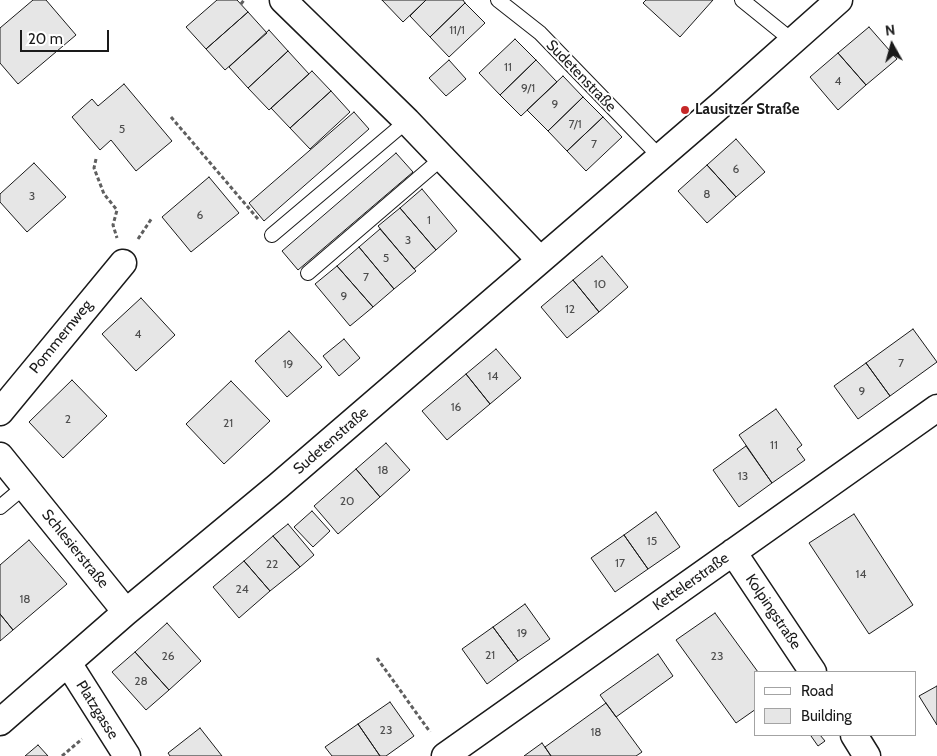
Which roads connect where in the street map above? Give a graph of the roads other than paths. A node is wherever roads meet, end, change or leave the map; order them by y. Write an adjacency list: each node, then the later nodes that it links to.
1 (498, 0): 7 (lane, Sudetenstraße)
2 (742, 0): 5 (lane)
3 (838, 0): 5 (street, Sudetenstraße)
4 (286, 1): 6 (street)
5 (794, 42): 7 (street, Sudetenstraße)
6 (407, 121): 8 (street); 9 (lane)
7 (660, 157): 10 (street, Sudetenstraße)
8 (441, 159): 10 (street); 12 (lane)
9 (272, 235)
10 (540, 260): 19 (street, Sudetenstraße)
11 (123, 263): 14 (street, Pommernweg)
12 (308, 273)
13 (937, 408): 18 (street, Kettelerstraße)
14 (0, 412)
15 (0, 456): 16 (street, Schlesierstraße)
16 (24, 487): 17 (lane); 19 (street, Schlesierstraße)
17 (0, 507)
18 (733, 552): 21 (street, Kolpingstraße); 24 (street, Kettelerstraße)
19 (126, 612): 20 (street, Sudetenstraße)
20 (68, 663): 22 (street, Sudetenstraße); 25 (street, Platzgasse)
21 (812, 671)
22 (0, 722)
23 (855, 736): 26 (street)
24 (446, 755)
25 (127, 756)
26 (867, 756)

